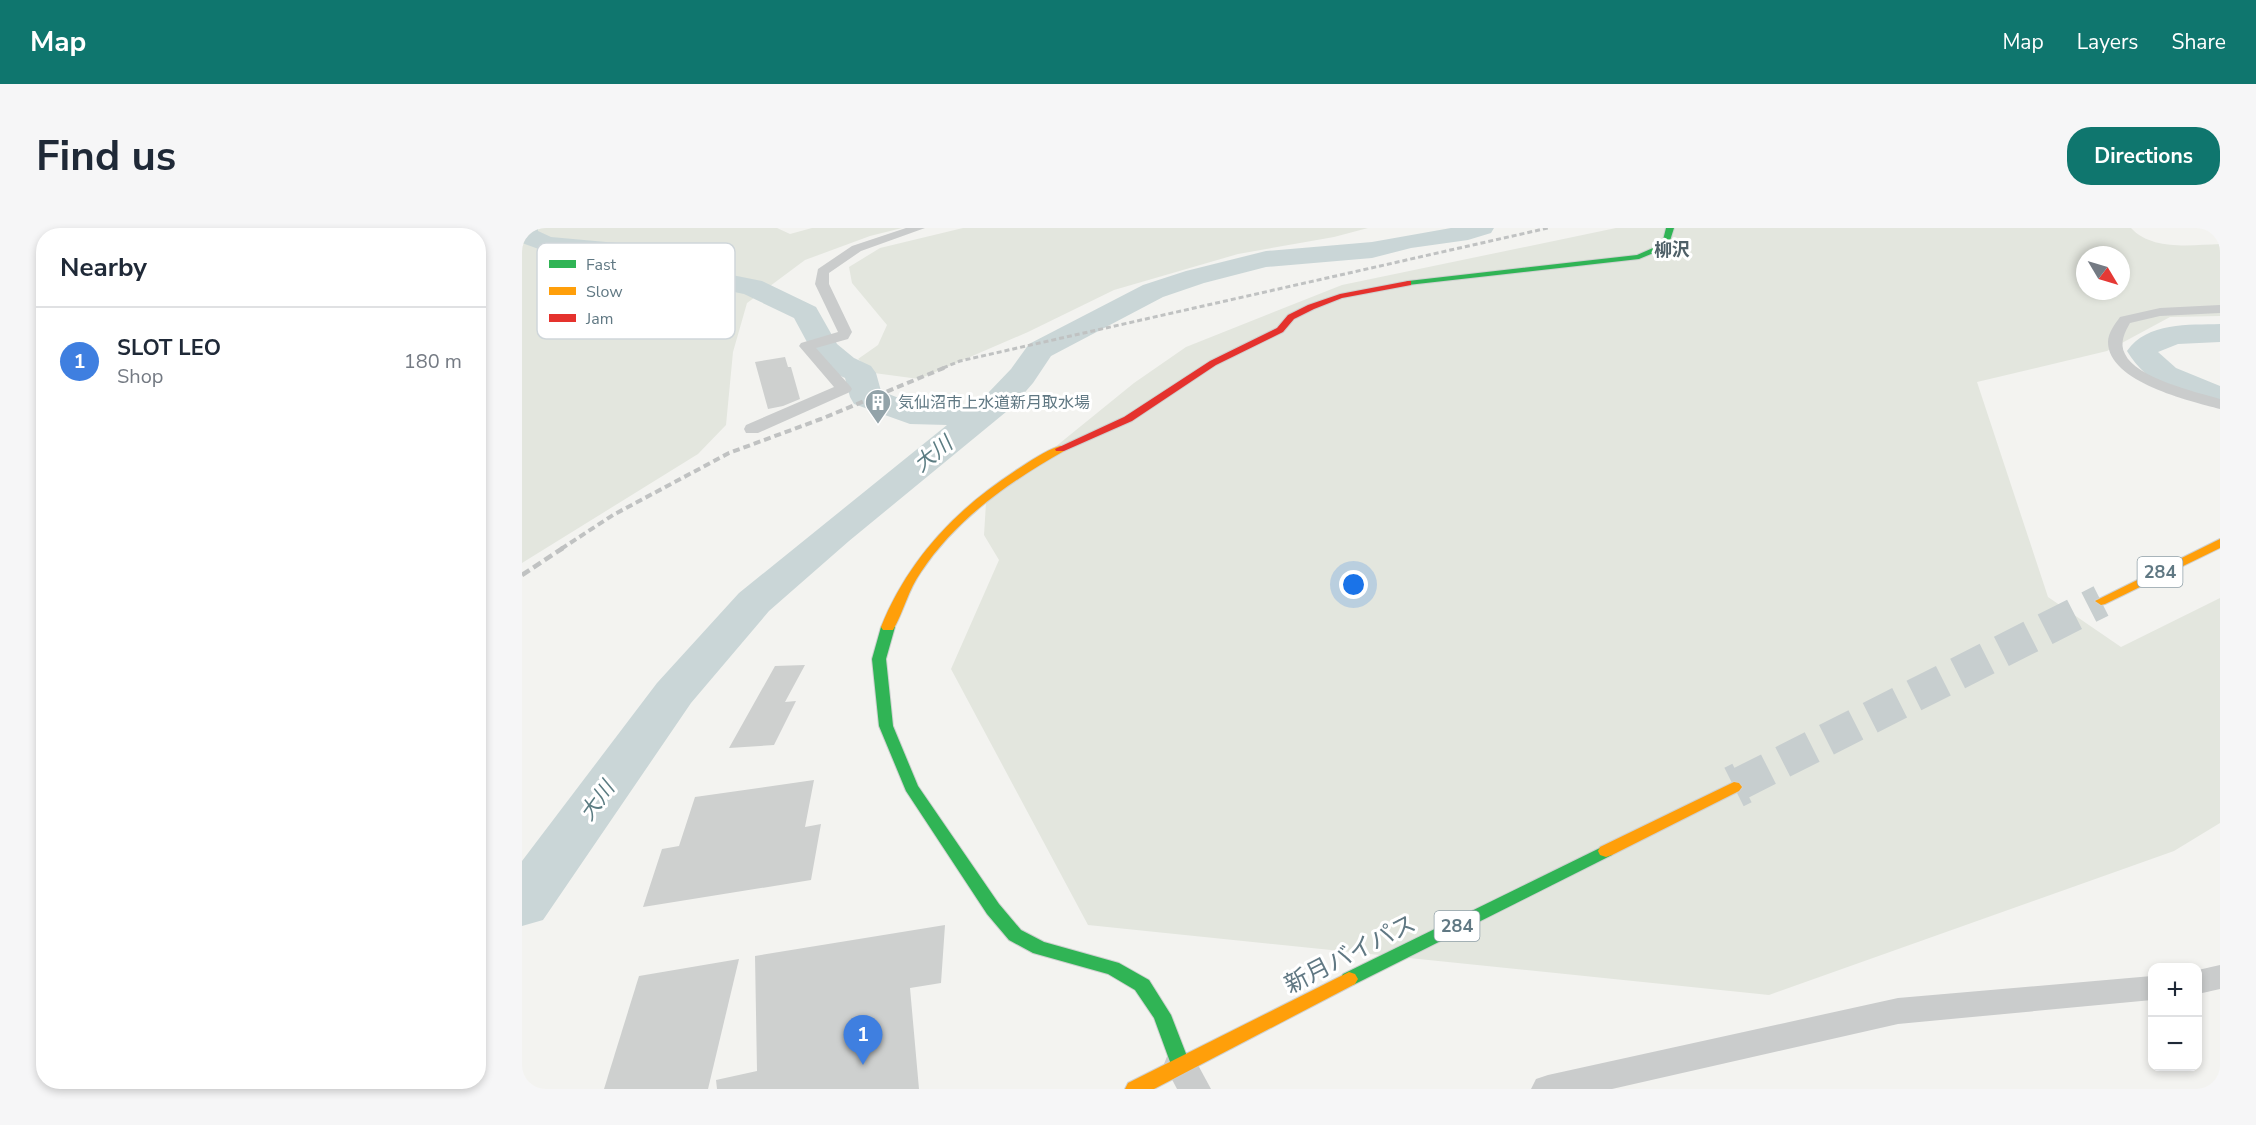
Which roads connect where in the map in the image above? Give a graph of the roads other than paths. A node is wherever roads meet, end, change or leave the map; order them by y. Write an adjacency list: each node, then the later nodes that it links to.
1 (919, 228): 5 (street)
2 (1670, 228): 12 (main road)
3 (2220, 309): 4 (street)
4 (2220, 404)
5 (752, 429)
6 (2220, 543): 7 (main road, 284)
7 (2101, 601)
8 (1734, 787): 12 (main road, 新月バイパス / 284)
9 (2220, 977): 10 (street)
10 (2202, 981)
11 (2148, 988): 14 (street)
12 (1187, 1077): 13 (main road, 284)
13 (1135, 1089)
14 (1548, 1089)

